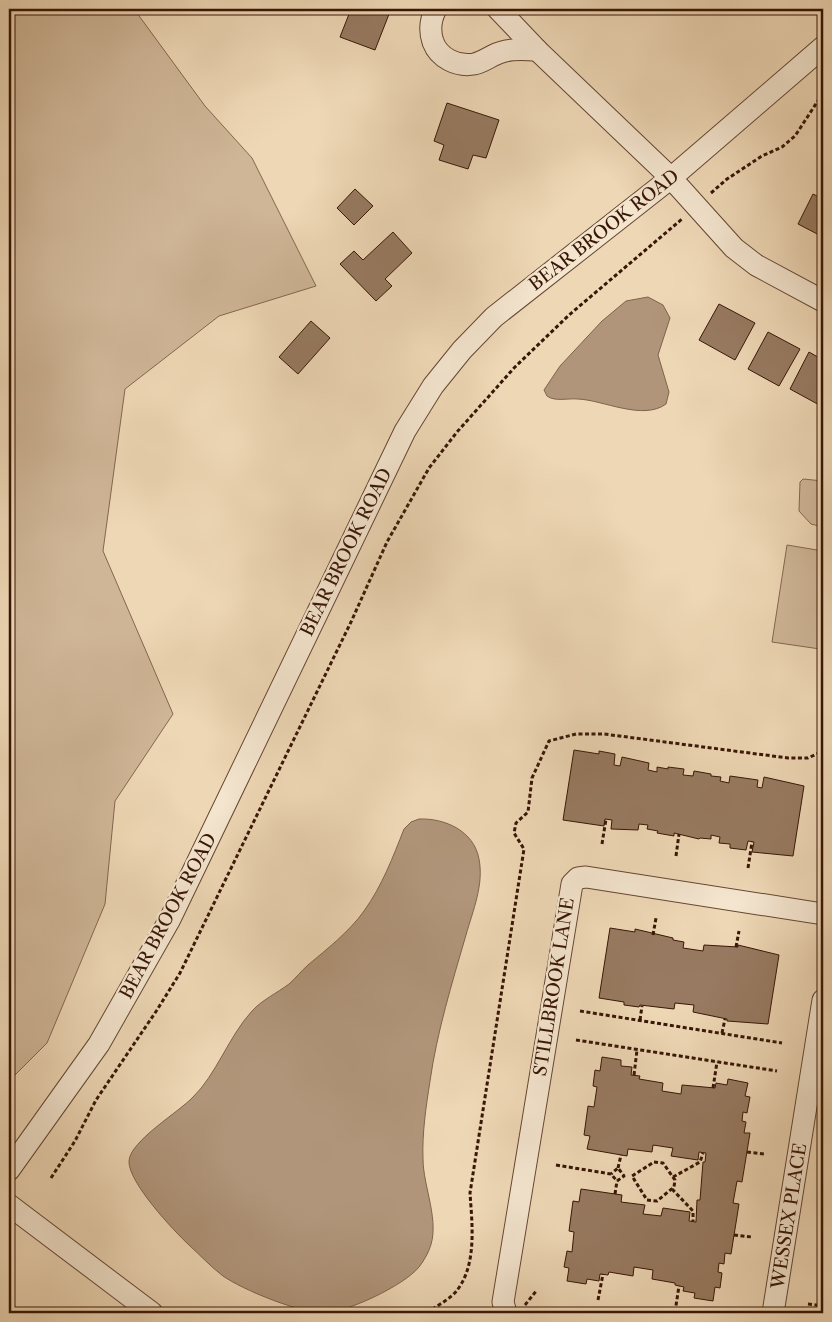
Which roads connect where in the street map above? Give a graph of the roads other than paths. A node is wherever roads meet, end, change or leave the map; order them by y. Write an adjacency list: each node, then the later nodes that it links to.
1 (436, 9): 4 (street)
2 (498, 9): 4 (street)
3 (823, 47): 5 (street, BEAR BROOK ROAD)
4 (537, 50): 5 (street)
5 (671, 178): 6 (street); 9 (street, BEAR BROOK ROAD)
6 (823, 301)
7 (823, 914): 11 (street, STILLBROOK LANE)
8 (823, 1000): 13 (street, WESSEX PLACE)
9 (9, 1170)
10 (9, 1205): 12 (street)
11 (515, 1310)
12 (152, 1313)
13 (773, 1313)

